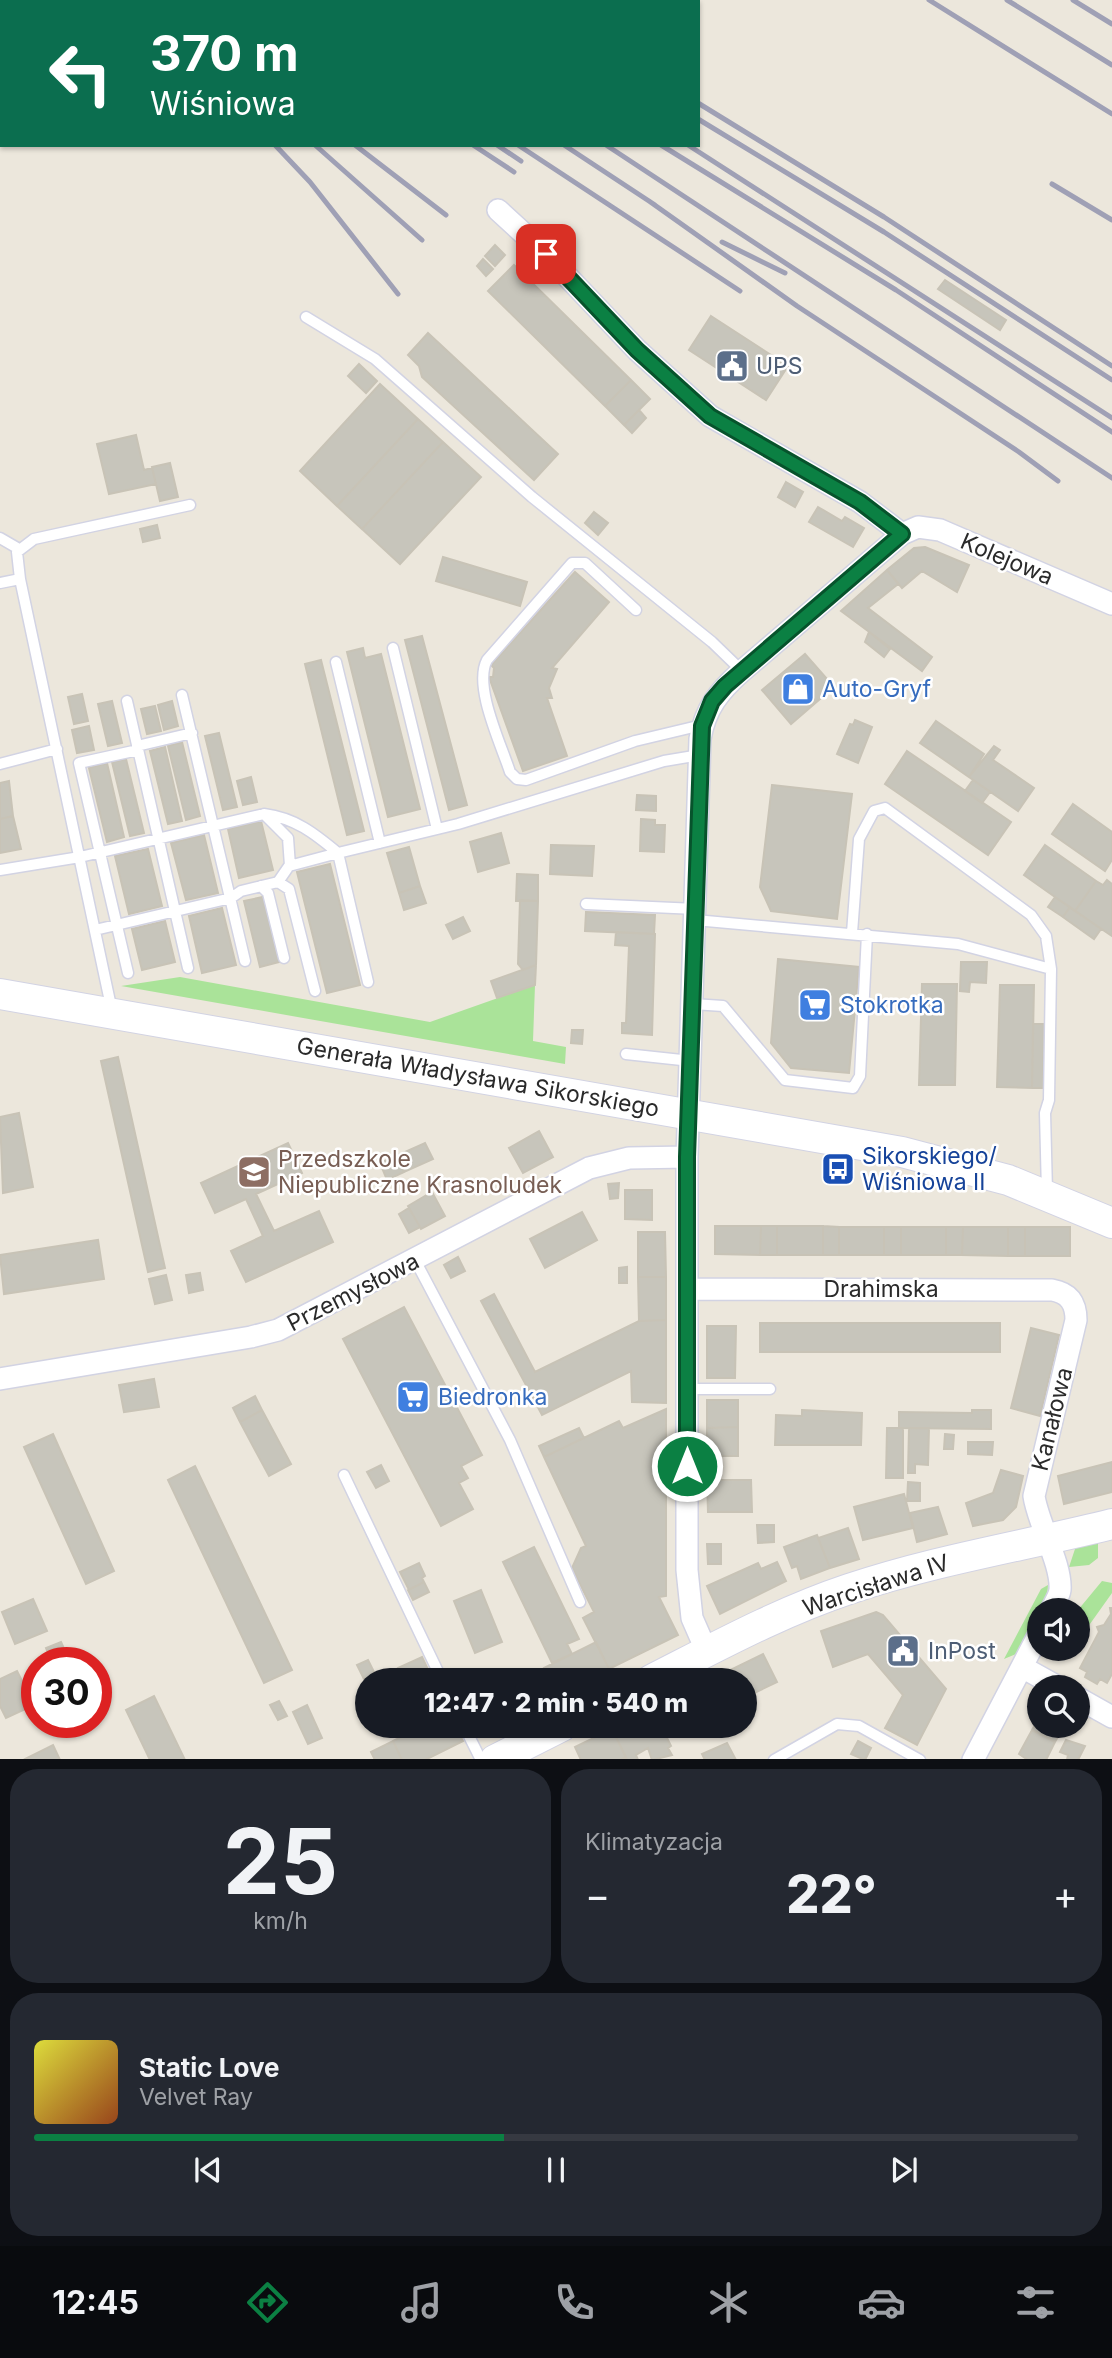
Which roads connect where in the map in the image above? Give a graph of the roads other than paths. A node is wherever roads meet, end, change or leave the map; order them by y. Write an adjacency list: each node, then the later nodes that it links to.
1 (498, 210): 4 (street)
2 (306, 317): 13 (lane)
3 (190, 505): 6 (lane)
4 (902, 534): 9 (street, Kolejowa); 13 (street)
5 (0, 538): 6 (lane)
6 (19, 548): 7 (lane)
7 (20, 579): 8 (lane); 19 (lane)
8 (0, 583)
9 (1112, 604)
10 (636, 610): 16 (lane)
11 (393, 648): 26 (lane)
12 (336, 662): 28 (lane)
13 (742, 671): 16 (street)
14 (182, 695): 17 (lane)
15 (127, 701): 18 (lane)
16 (702, 726): 20 (street)
17 (192, 733): 18 (lane); 25 (lane)
18 (138, 748): 21 (lane); 27 (lane)
19 (57, 749): 22 (lane); 23 (lane)
20 (700, 755): 26 (lane); 39 (street)
21 (79, 763): 23 (lane); 29 (lane)
22 (0, 764)
23 (61, 768): 31 (lane)
24 (264, 814): 25 (lane); 30 (lane); 32 (lane)
25 (215, 824): 27 (lane); 36 (lane)
26 (437, 829): 28 (lane)
27 (158, 838): 29 (lane); 38 (lane)
28 (380, 843): 30 (lane)
29 (99, 852): 31 (lane); 40 (lane)
30 (338, 853): 32 (lane); 49 (lane)
31 (80, 857): 33 (lane); 41 (lane)
32 (290, 866): 34 (lane)
33 (0, 870)
34 (278, 882): 35 (lane); 50 (lane)
35 (261, 886): 36 (lane); 44 (lane)
36 (231, 898): 38 (lane); 45 (lane)
37 (586, 904): 39 (lane)
38 (174, 913): 40 (lane); 46 (lane)
39 (696, 915): 42 (lane); 52 (street)
40 (116, 925): 41 (lane); 48 (lane)
41 (95, 930): 53 (lane)
42 (852, 933): 43 (lane); 47 (lane)
43 (867, 934): 47 (lane); 52 (lane)
44 (284, 958)
45 (244, 961)
46 (188, 968)
47 (1051, 969): 58 (lane)
48 (128, 973)
49 (368, 982)
50 (315, 990)
51 (0, 994): 53 (street, Generała Władysława Sikorskiego)
52 (693, 1004): 55 (street)
53 (112, 1014): 56 (street, Generała Władysława Sikorskiego)
54 (626, 1055): 55 (lane)
55 (691, 1061): 56 (street)
56 (689, 1114): 57 (street); 58 (street, Generała Władysława Sikorskiego)
57 (687, 1157): 60 (street, Przemysłowa); 61 (street)
58 (1047, 1195): 59 (street, Generała Władysława Sikorskiego)
59 (1112, 1223)
60 (415, 1260): 63 (street, Przemysłowa); 70 (lane)
61 (687, 1289): 62 (street, Drahimska); 64 (street)
62 (1072, 1300): 68 (street, Kanałowa)
63 (0, 1379)
64 (687, 1389): 65 (lane); 71 (street)
65 (771, 1389)
66 (344, 1475): 74 (lane)
67 (1112, 1524): 68 (street, Warcisława IV)
68 (1045, 1539): 69 (street, Kanałowa); 71 (street, Warcisława IV)
69 (1057, 1598)
70 (580, 1602)
71 (706, 1650): 75 (street, Warcisława IV)
72 (1027, 1657): 73 (street)
73 (1022, 1667): 76 (street); 85 (street)
74 (436, 1668)
75 (673, 1668)
76 (1036, 1675)
77 (1090, 1705): 78 (street)
78 (1112, 1717)
79 (470, 1738): 81 (lane)
80 (538, 1738): 82 (street)
81 (481, 1759)
82 (495, 1759)
83 (774, 1759): 84 (lane)
84 (919, 1759)
85 (973, 1759)

